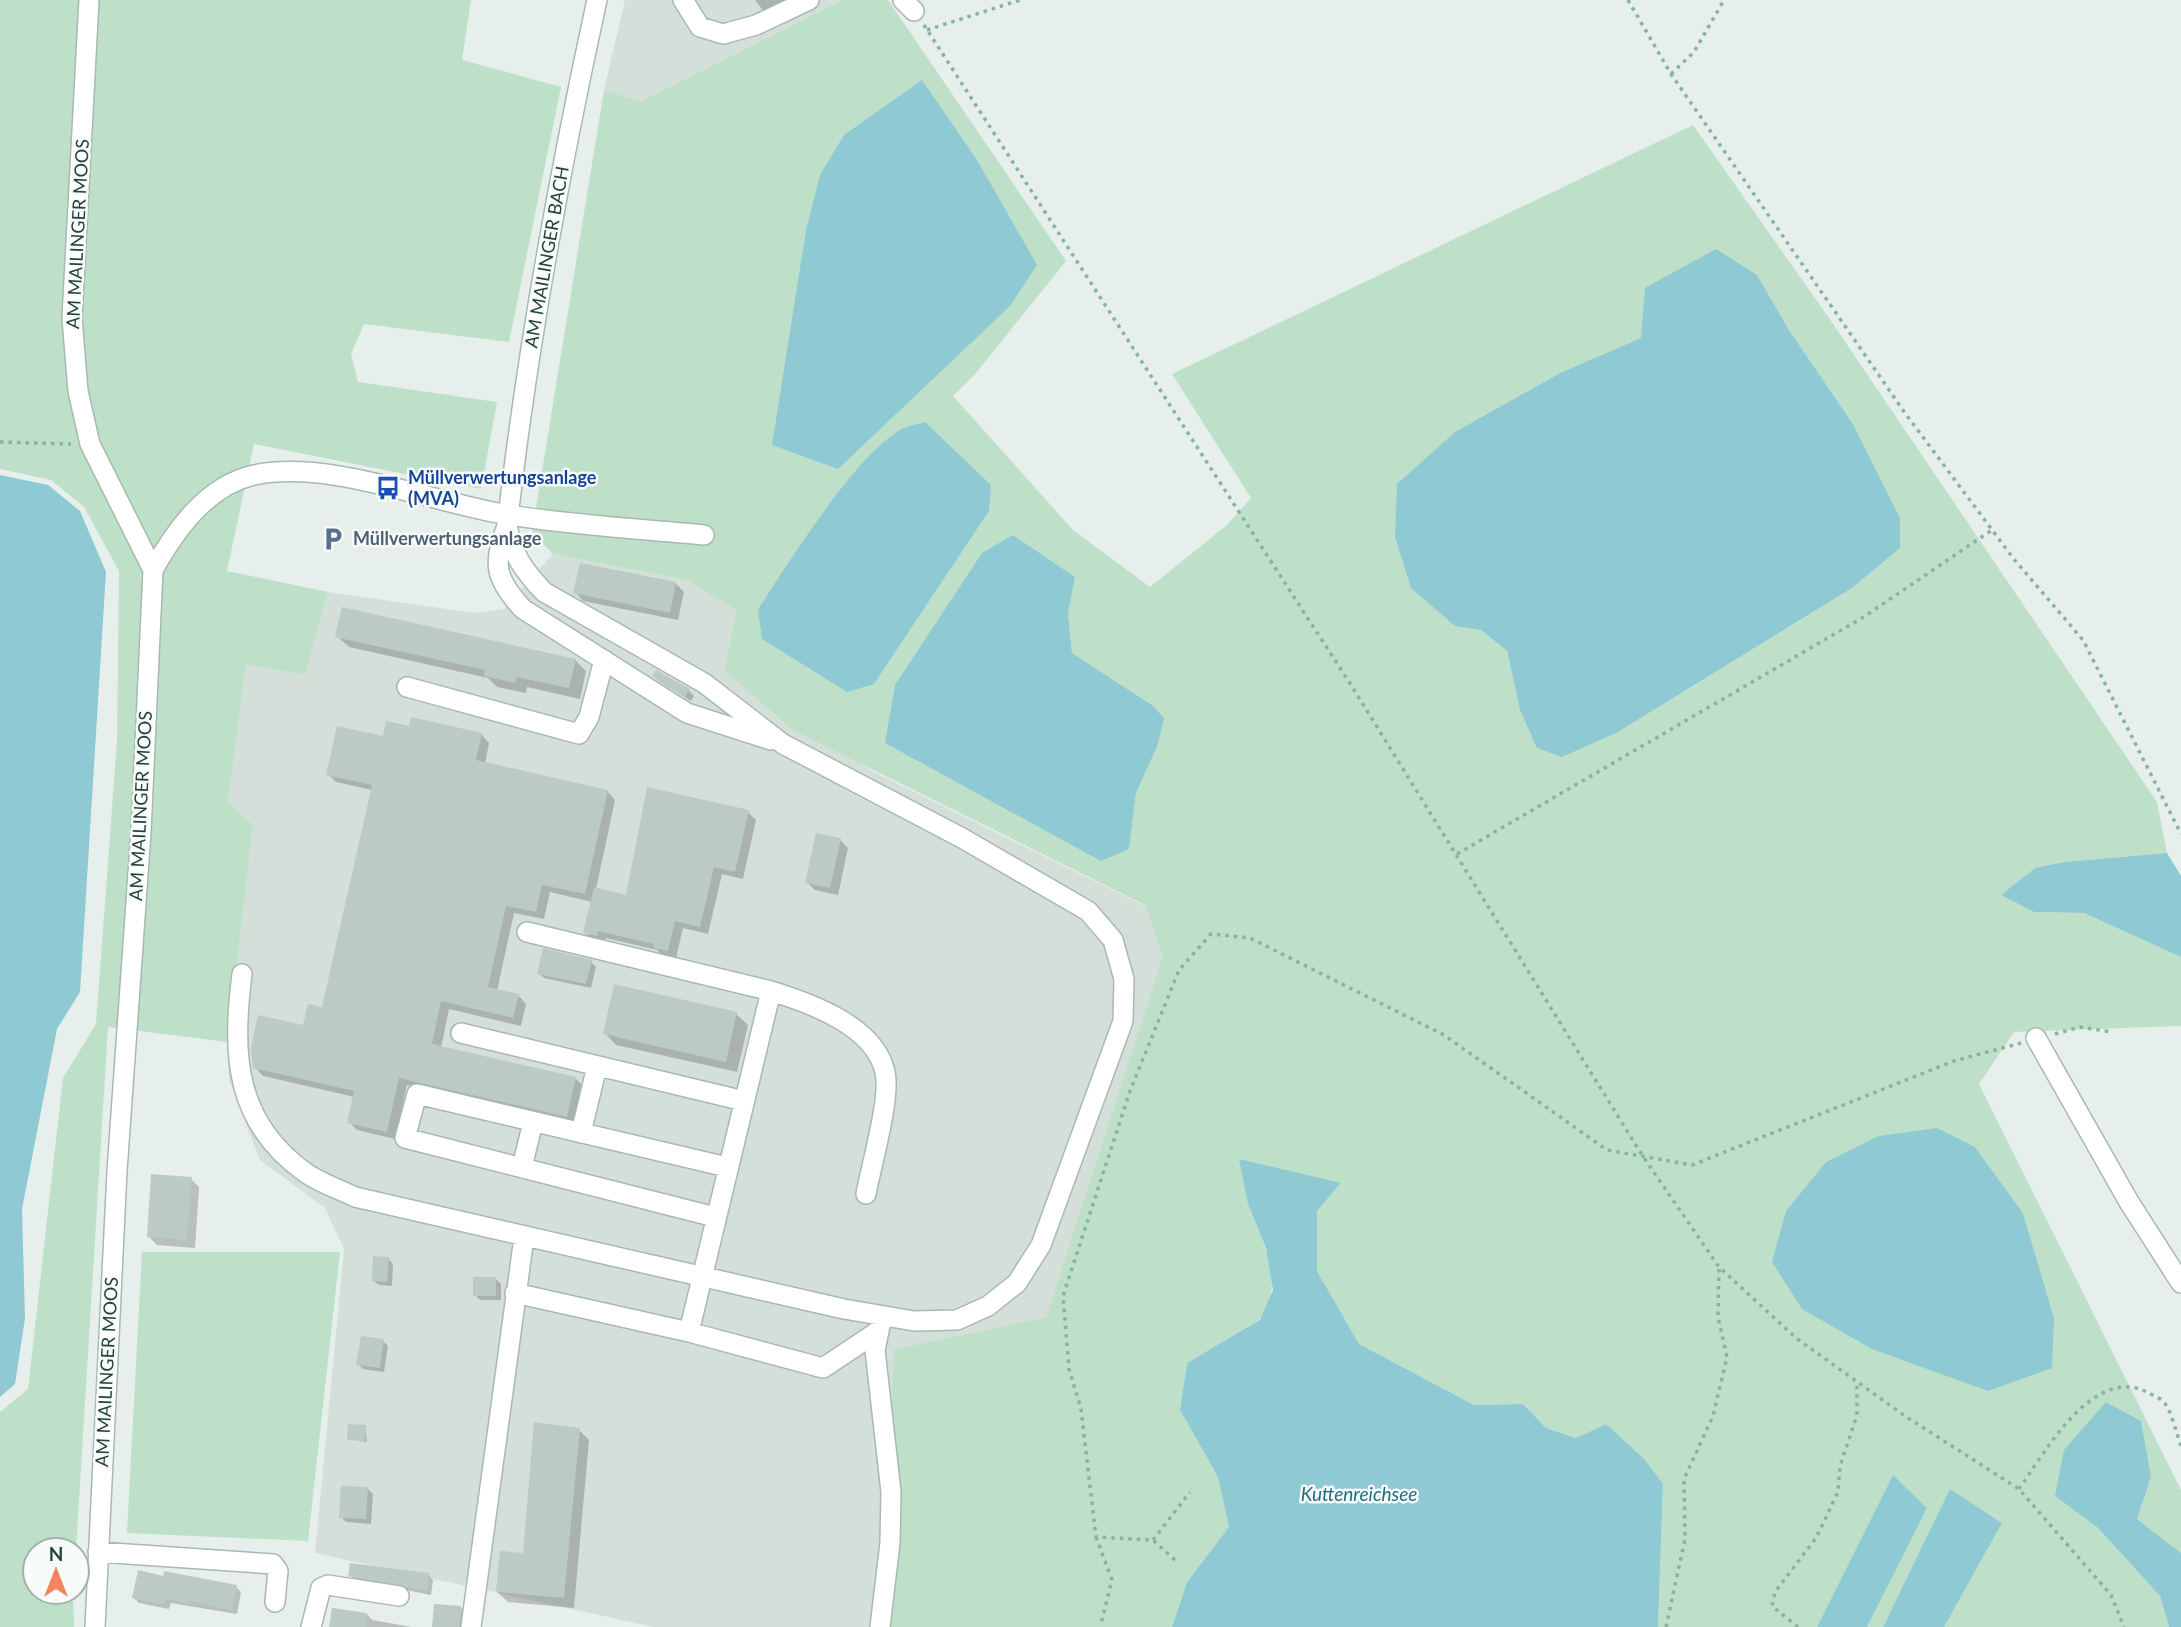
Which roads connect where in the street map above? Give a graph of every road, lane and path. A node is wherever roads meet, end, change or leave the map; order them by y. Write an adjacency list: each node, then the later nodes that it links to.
1 (89, 0): 12 (street, AM MAILINGER MOOS)
2 (597, 0): 13 (street, AM MAILINGER BACH)
3 (684, 0): 4 (street)
4 (809, 0)
5 (1020, 0): 9 (path)
6 (1628, 0): 10 (path)
7 (1724, 0): 10 (path)
8 (909, 6): 9 (path)
9 (927, 30): 21 (path)
10 (1671, 74): 14 (path)
11 (0, 442): 12 (path)
12 (90, 444): 16 (street, AM MAILINGER MOOS)
13 (508, 521): 15 (street); 16 (street); 17 (street); 19 (street)
14 (1992, 530): 20 (path); 21 (path)
15 (704, 535)
16 (153, 570): 50 (street, AM MAILINGER MOOS)
17 (604, 660): 18 (street); 19 (street)
18 (407, 687)
19 (783, 744): 42 (street)
20 (2181, 834)
21 (1457, 854): 32 (path)
22 (527, 932): 24 (street)
23 (242, 974): 37 (street)
24 (771, 991): 29 (street); 35 (street)
25 (2112, 1032): 27 (path)
26 (461, 1033): 28 (street)
27 (2036, 1038): 32 (path); 40 (street)
28 (597, 1066): 29 (street); 31 (street)
29 (744, 1101): 34 (street)
30 (533, 1122): 31 (street); 33 (street); 33 (street)
31 (581, 1133): 34 (street)
32 (1642, 1155): 38 (path); 48 (path)
33 (522, 1167): 36 (street)
34 (727, 1167): 36 (street)
35 (866, 1194)
36 (715, 1217): 39 (street)
37 (524, 1237): 39 (street); 41 (street)
38 (1719, 1267): 44 (path); 59 (path)
39 (700, 1276): 42 (street); 43 (street)
40 (2181, 1283)
41 (515, 1293): 43 (street); 57 (street)
42 (881, 1324): 43 (street); 58 (street)
43 (689, 1332)
44 (1857, 1381): 46 (path); 60 (path)
45 (2181, 1446): 46 (path)
46 (2019, 1489): 61 (path)
47 (1190, 1492): 49 (path)
48 (1096, 1537): 49 (path); 54 (path)
49 (1153, 1540): 51 (path)
50 (98, 1552): 53 (street); 55 (street, AM MAILINGER MOOS)
51 (1175, 1560)
52 (399, 1596): 56 (street)
53 (275, 1602)
54 (1101, 1624)
55 (95, 1627)
56 (312, 1627)
57 (471, 1627)
58 (880, 1627)
59 (1667, 1627)
60 (1798, 1627)
61 (2124, 1627)

